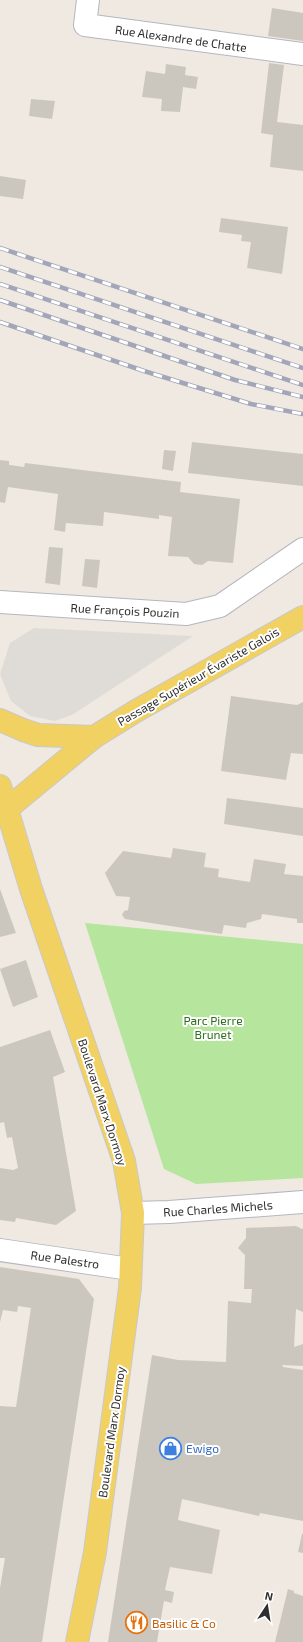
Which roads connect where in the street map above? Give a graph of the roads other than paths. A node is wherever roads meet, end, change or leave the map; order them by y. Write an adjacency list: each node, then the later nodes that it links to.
1 (88, 0): 2 (street, Rue Alexandre de Chatte)
2 (303, 54)
3 (303, 549): 4 (street, Rue François Pouzin)
4 (0, 602)
5 (303, 617): 7 (main road, Passage Supérieur Évariste Galois)
6 (0, 720): 7 (main road)
7 (94, 737): 9 (main road, Passage Supérieur Évariste Galois)
8 (0, 786): 9 (main road, Boulevard Marx Dormoy)
9 (2, 812): 11 (main road, Boulevard Marx Dormoy)
10 (303, 1202): 11 (street, Rue Charles Michels)
11 (133, 1213): 13 (main road, Boulevard Marx Dormoy)
12 (0, 1250): 13 (street, Rue Palestro)
13 (130, 1269): 14 (main road, Boulevard Marx Dormoy)
14 (77, 1642)

